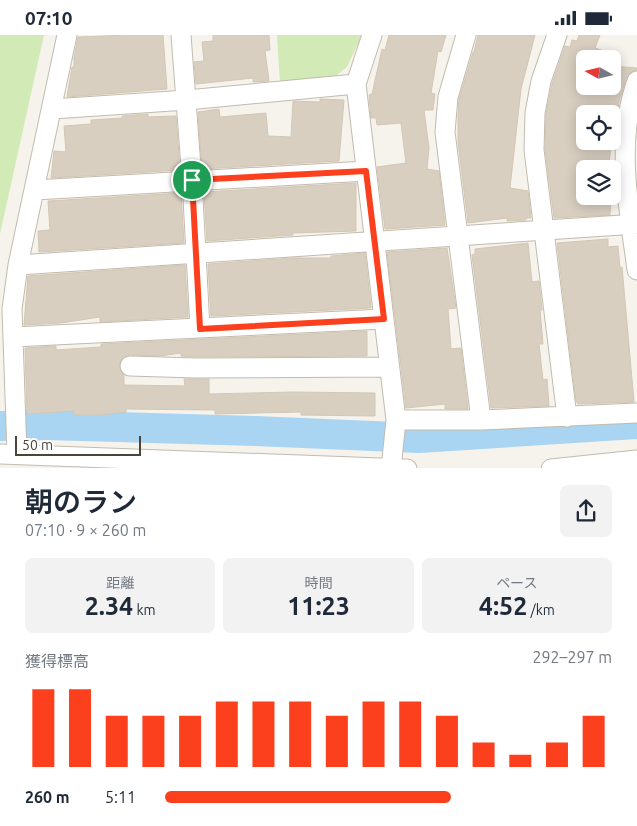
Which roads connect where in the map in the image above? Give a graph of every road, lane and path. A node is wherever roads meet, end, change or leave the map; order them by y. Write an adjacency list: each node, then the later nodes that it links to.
1 (67, 35): 9 (street)
2 (181, 35): 8 (street)
3 (372, 35): 7 (street)
4 (466, 35): 15 (street)
5 (557, 35): 14 (street)
6 (637, 81): 13 (street)
7 (356, 84): 8 (street); 10 (street)
8 (187, 100): 9 (street); 11 (street)
9 (52, 109): 12 (street)
10 (366, 171): 11 (street); 16 (street)
11 (192, 180): 12 (street); 17 (street)
12 (35, 190): 18 (street)
13 (634, 224): 14 (street); 19 (street)
14 (543, 231): 15 (street); 26 (street)
15 (457, 236): 16 (street); 28 (street)
16 (374, 242): 17 (street); 20 (street)
17 (196, 254): 18 (street); 21 (street)
18 (18, 265): 22 (street)
19 (637, 270)
20 (384, 319): 21 (street); 24 (street)
21 (200, 329): 22 (street)
22 (13, 337): 29 (street)
23 (130, 367): 24 (street)
24 (390, 367): 27 (street)
25 (637, 413): 26 (street)
26 (567, 417): 28 (street)
27 (396, 420): 28 (street); 31 (street)
28 (481, 420)
29 (12, 450): 31 (street)
30 (637, 460): 32 (street)
31 (396, 468)
32 (561, 468)

